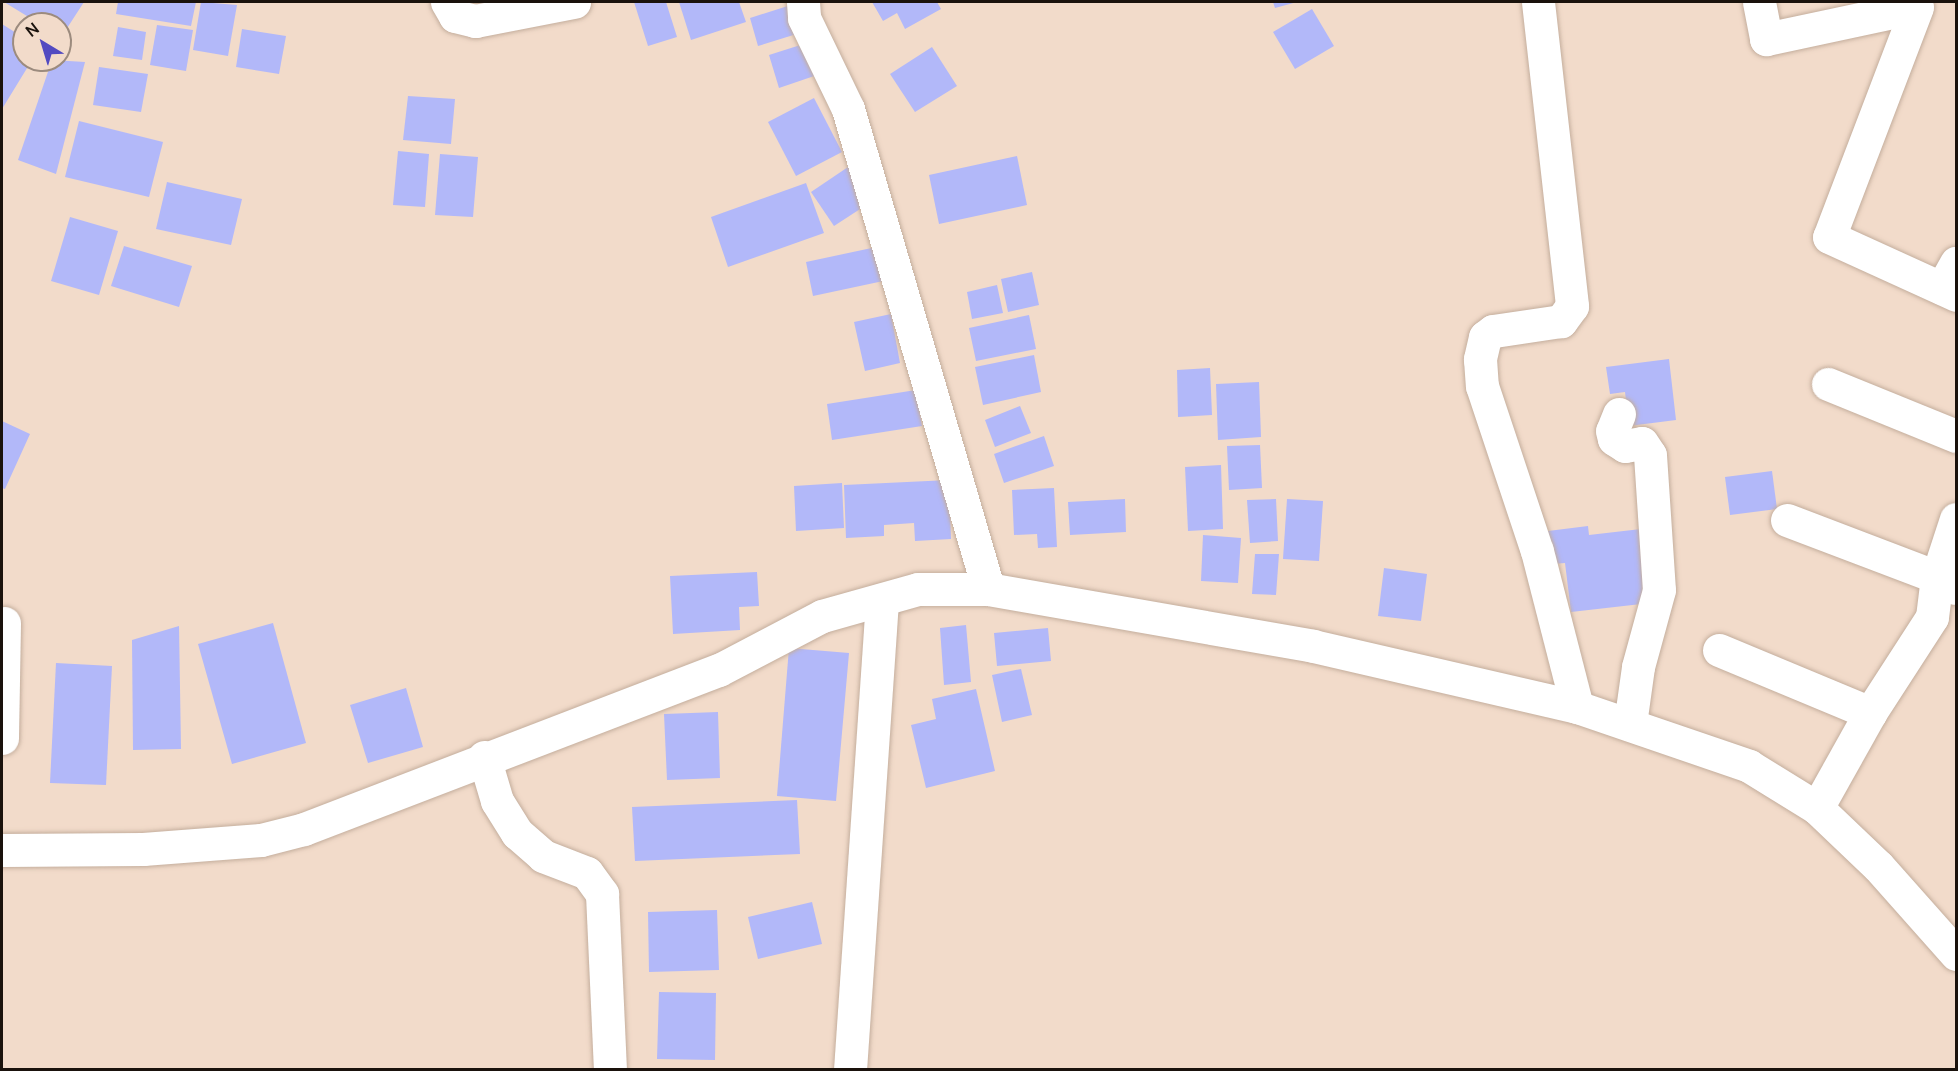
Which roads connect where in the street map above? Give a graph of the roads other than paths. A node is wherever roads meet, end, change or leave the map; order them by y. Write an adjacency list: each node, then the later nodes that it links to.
1 (447, 2): 2 (street)
2 (574, 2)
3 (803, 2): 13 (street)
4 (1539, 2): 17 (street)
5 (1759, 2): 6 (street)
6 (1952, 282)
7 (1828, 384): 9 (street)
8 (1618, 414): 19 (street)
9 (1956, 436)
10 (1956, 519): 12 (street)
11 (1787, 520): 12 (street)
12 (1947, 583): 18 (street)
13 (988, 589): 14 (street); 17 (street)
14 (882, 600): 21 (street); 26 (street)
15 (4, 623): 20 (street)
16 (1719, 650): 18 (street)
17 (1577, 707): 19 (street)
18 (1870, 713): 22 (street)
19 (1630, 723): 22 (street)
20 (2, 738)
21 (484, 757): 23 (street); 25 (street)
22 (1817, 808): 24 (street)
23 (2, 850)
24 (1956, 954)
25 (610, 1070)
26 (850, 1070)

